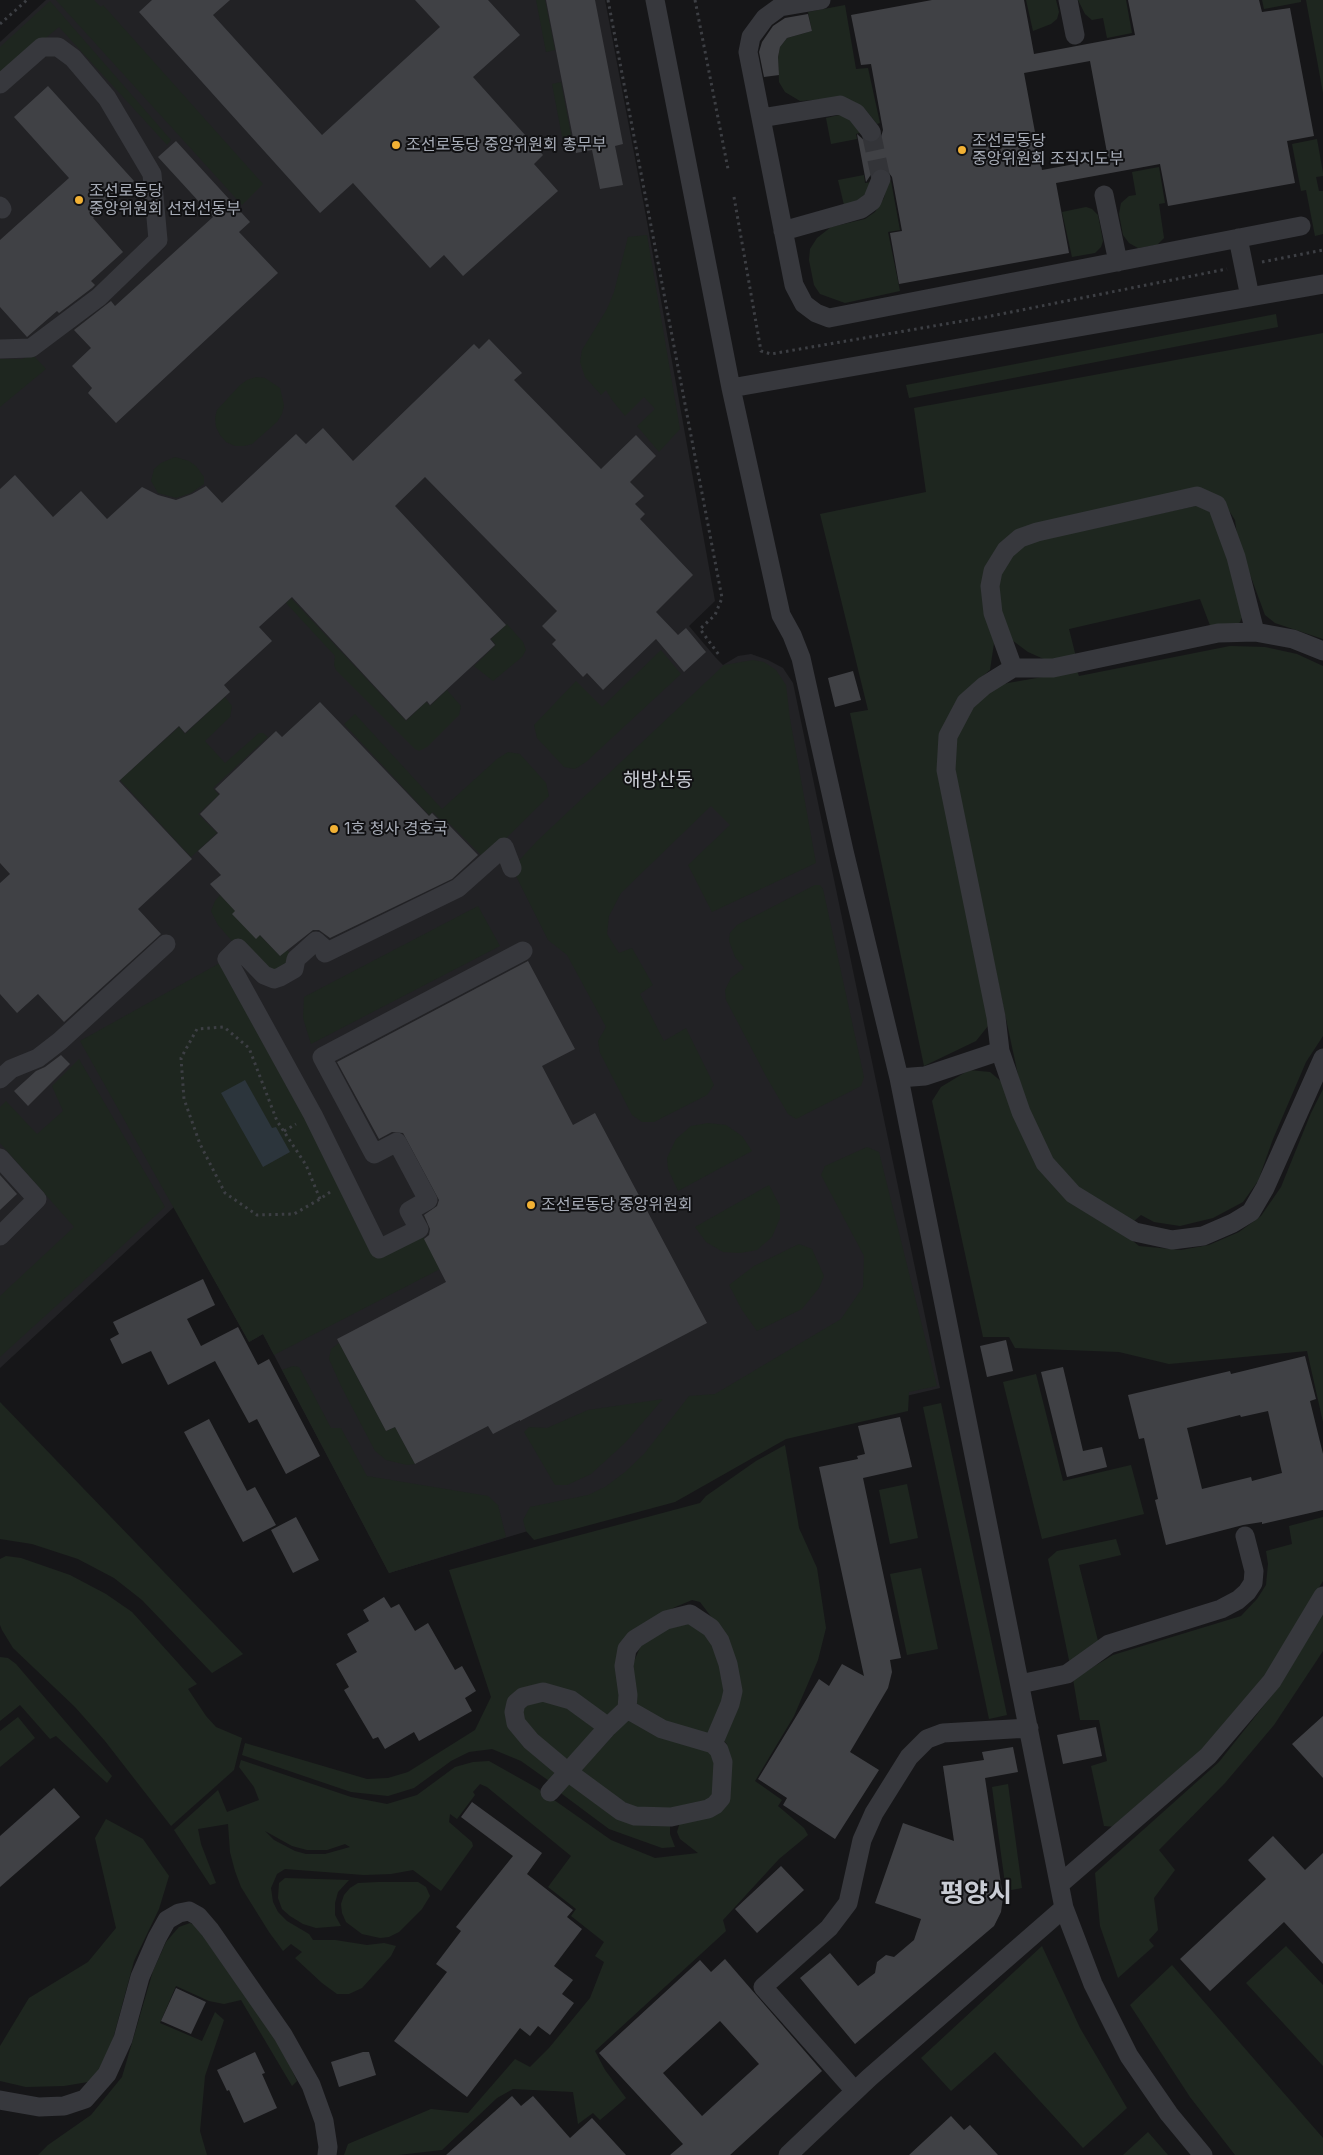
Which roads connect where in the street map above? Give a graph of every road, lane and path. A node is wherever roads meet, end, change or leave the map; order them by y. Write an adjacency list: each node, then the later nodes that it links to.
1 (26, 0): 7 (path)
2 (608, 0): 27 (path)
3 (655, 0): 24 (street)
4 (695, 0): 12 (path)
5 (821, 0): 10 (street)
6 (1068, 0): 8 (street)
7 (0, 24)
8 (1074, 34)
9 (0, 84): 23 (street)
10 (761, 118): 11 (street); 16 (street)
11 (871, 132)
12 (728, 169)
13 (882, 179): 16 (street)
14 (1104, 195): 19 (street)
15 (1301, 226): 17 (street)
16 (783, 230): 19 (street)
17 (1238, 238): 19 (street); 22 (street)
18 (1323, 250): 20 (path)
19 (1118, 262)
20 (1260, 263)
21 (1323, 284): 22 (street)
22 (1250, 297): 24 (street)
23 (0, 349)
24 (731, 388): 34 (street)
25 (1255, 632): 26 (street); 28 (street); 28 (street)
26 (1323, 651)
27 (720, 655)
28 (1014, 668): 32 (street)
29 (512, 868): 37 (street)
30 (166, 944): 35 (street)
31 (523, 952): 37 (street)
32 (1000, 1051): 33 (street); 34 (street)
33 (1323, 1058)
34 (899, 1078): 42 (street)
35 (0, 1079)
36 (0, 1158): 39 (street)
37 (347, 1182): 38 (path)
38 (320, 1199): 38 (path)
39 (0, 1236)
40 (1245, 1536): 42 (street)
41 (1323, 1596): 49 (street)
42 (1020, 1684): 45 (street)
43 (627, 1709): 44 (street); 46 (street); 46 (street)
44 (608, 1726): 47 (street); 47 (street)
45 (1029, 1728): 49 (street); 51 (street)
46 (713, 1744): 47 (street)
47 (568, 1772): 48 (street)
48 (550, 1792)
49 (1060, 1884): 50 (street)
50 (1064, 1908): 51 (street); 55 (street)
51 (855, 2091): 54 (street)
52 (0, 2100): 53 (street)
53 (326, 2155)
54 (788, 2155)
55 (1203, 2155)

